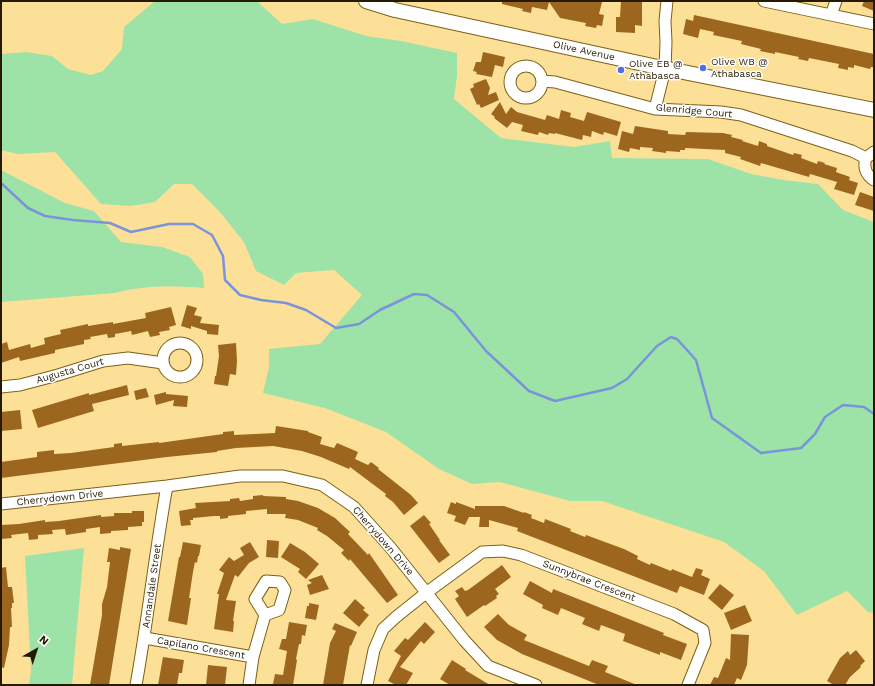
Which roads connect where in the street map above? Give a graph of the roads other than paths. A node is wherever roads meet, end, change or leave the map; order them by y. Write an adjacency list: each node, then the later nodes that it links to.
1 (366, 1): 7 (main road, Olive Avenue)
2 (666, 1): 7 (street)
3 (764, 1): 5 (street)
4 (836, 1): 5 (street)
5 (831, 15): 6 (street)
6 (874, 24)
7 (665, 69): 9 (street); 10 (main road, Olive Avenue)
8 (542, 80): 9 (street, Glenridge Court)
9 (655, 109): 11 (street, Glenridge Court)
10 (874, 110)
11 (870, 155): 12 (street, Glenridge Court)
12 (874, 180)
13 (163, 363): 14 (street, Augusta Court)
14 (1, 387)
15 (167, 486): 16 (street, Cherrydown Drive); 17 (street, Cherrydown Drive); 19 (street, Annandale Street)
16 (1, 504)
17 (426, 593): 23 (street); 24 (street, Cherrydown Drive); 25 (street, Sunnybrae Crescent)
18 (265, 615): 20 (street)
19 (145, 638): 20 (street, Capilano Crescent); 21 (street, Annandale Street)
20 (253, 657): 22 (street, Capilano Crescent)
21 (136, 685)
22 (249, 685)
23 (368, 685)
24 (536, 685)
25 (688, 685)

